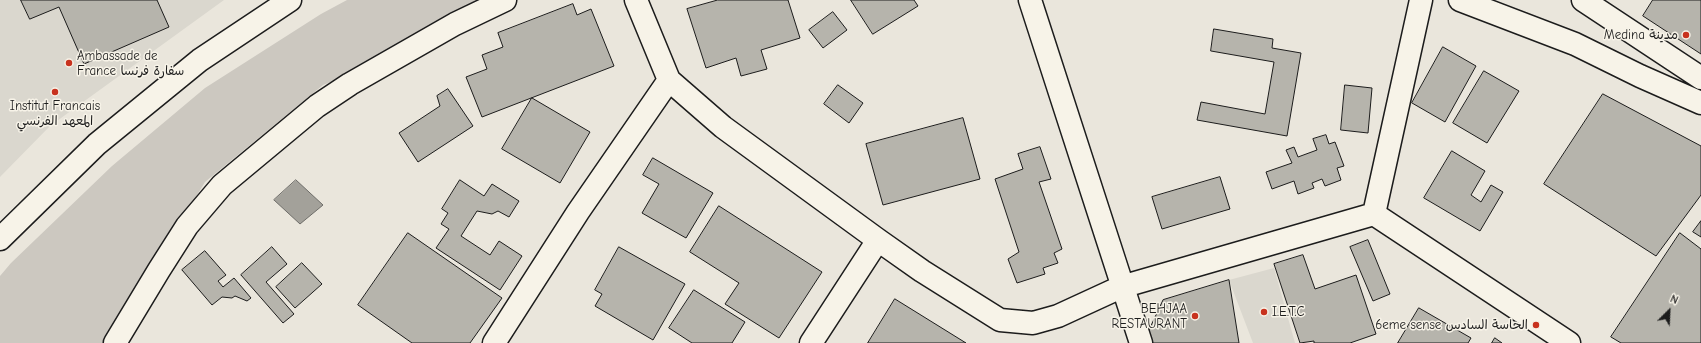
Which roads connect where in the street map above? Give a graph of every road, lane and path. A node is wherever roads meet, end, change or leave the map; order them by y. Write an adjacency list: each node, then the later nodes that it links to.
1 (290, 0): 12 (street)
2 (505, 0): 15 (street)
3 (636, 0): 9 (street)
4 (1030, 0): 14 (street)
5 (1421, 0): 11 (street)
6 (1460, 0): 10 (street)
7 (1583, 0): 8 (street)
8 (1701, 78)
9 (670, 80): 13 (street); 16 (street)
10 (1701, 103)
11 (1374, 214): 14 (street); 19 (street)
12 (0, 239)
13 (878, 240): 14 (street); 17 (street)
14 (1122, 286): 18 (street)
15 (115, 343)
16 (494, 343)
17 (811, 343)
18 (1140, 343)
19 (1569, 343)

